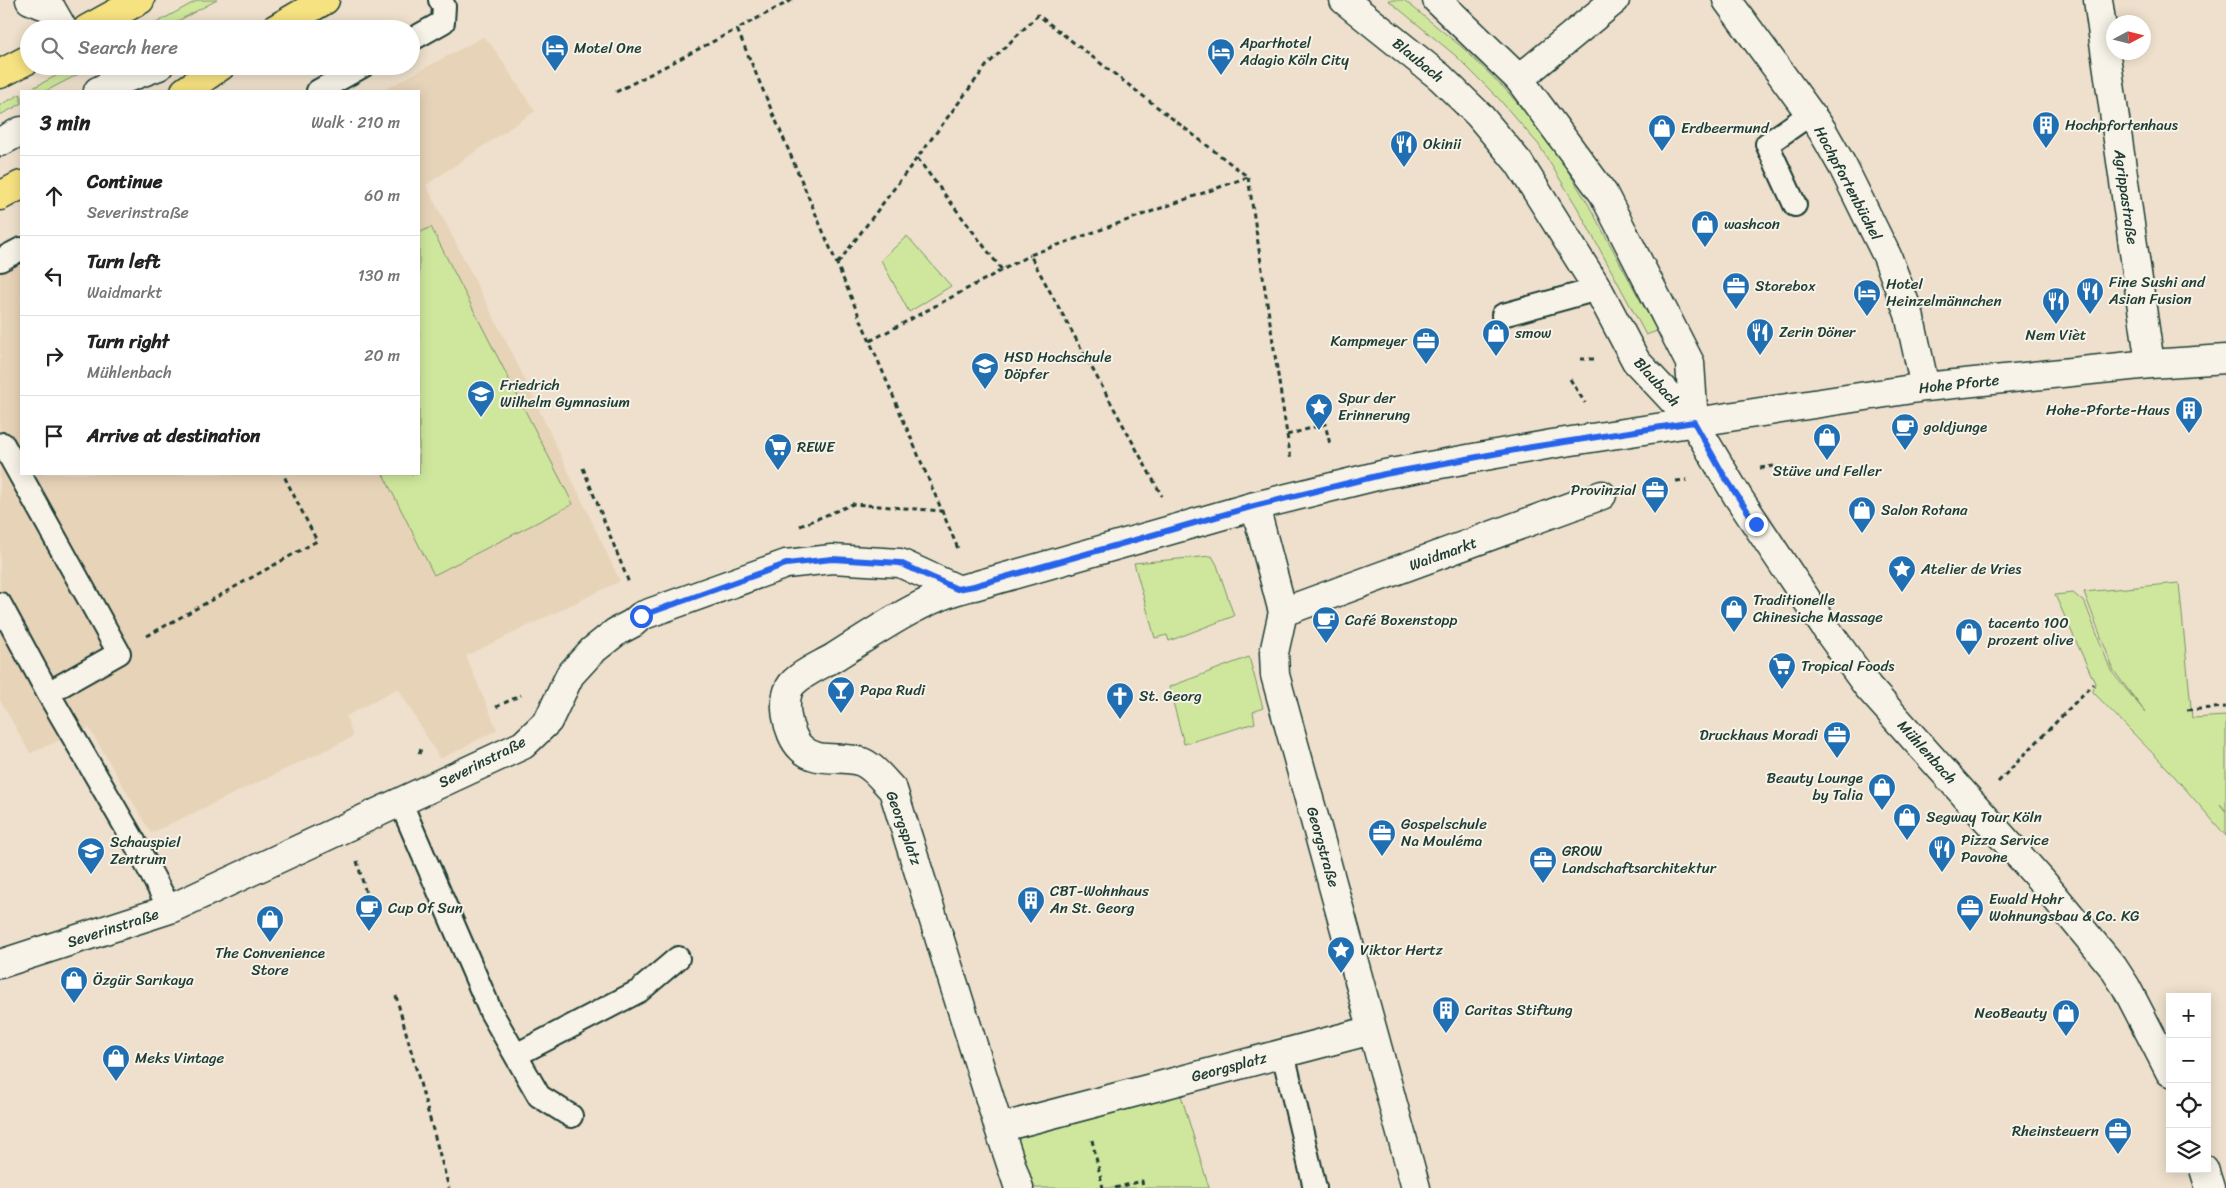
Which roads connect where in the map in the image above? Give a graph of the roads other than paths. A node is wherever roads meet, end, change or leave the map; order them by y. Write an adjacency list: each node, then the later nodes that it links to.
1 (30, 0): 10 (street)
2 (140, 0): 11 (main road)
3 (325, 0): 12 (main road)
4 (440, 0): 13 (lane)
5 (1344, 0): 31 (street, Blaubach)
6 (1438, 0): 19 (street, Blaubach)
7 (1615, 0): 19 (street)
8 (1727, 0): 23 (street, Hochpfortenbüchel)
9 (2098, 0): 34 (street, Agrippastraße)
10 (58, 20)
11 (103, 20)
12 (287, 20)
13 (420, 35)
14 (20, 64): 15 (main road)
15 (0, 74)
16 (135, 75): 20 (street)
17 (208, 75): 21 (main road)
18 (347, 75): 22 (lane)
19 (1519, 79): 36 (street, Blaubach)
20 (100, 90)
21 (186, 90)
22 (320, 90)
23 (1810, 114): 28 (lane); 35 (street, Hochpfortenbüchel)
24 (20, 132): 25 (street)
25 (0, 142)
26 (20, 186): 27 (main road)
27 (0, 196)
28 (1795, 206)
29 (20, 250): 30 (lane)
30 (0, 260)
31 (1598, 289): 32 (lane); 36 (street, Blaubach)
32 (1503, 315)
33 (2226, 359): 34 (street, Hohe Pforte)
34 (2150, 364): 35 (street, Hohe Pforte)
35 (1924, 387): 36 (street, Hohe Pforte)
36 (1694, 422): 41 (street); 53 (street, Mühlenbach)
37 (0, 445): 38 (lane)
38 (20, 475)
39 (20, 475): 45 (lane)
40 (1602, 495): 44 (street, Waidmarkt)
41 (1254, 506): 42 (street); 44 (street, Georgstraße)
42 (965, 588): 46 (street, Severinstraße); 55 (street, Georgsplatz)
43 (0, 604): 45 (lane)
44 (1283, 612): 50 (street, Georgstraße)
45 (48, 693): 47 (lane)
46 (400, 801): 47 (street, Severinstraße); 52 (lane)
47 (170, 909): 49 (street, Severinstraße)
48 (678, 958): 52 (lane)
49 (0, 964)
50 (1372, 1030): 51 (street, Georgsplatz); 59 (street, Georgstraße)
51 (1283, 1053): 55 (street, Georgsplatz); 58 (lane)
52 (516, 1055): 54 (lane)
53 (2166, 1064)
54 (571, 1116)
55 (999, 1128): 57 (street, Georgsplatz)
56 (2205, 1173): 60 (street)
57 (1019, 1188)
58 (1315, 1188)
59 (1416, 1188)
60 (2210, 1188)

